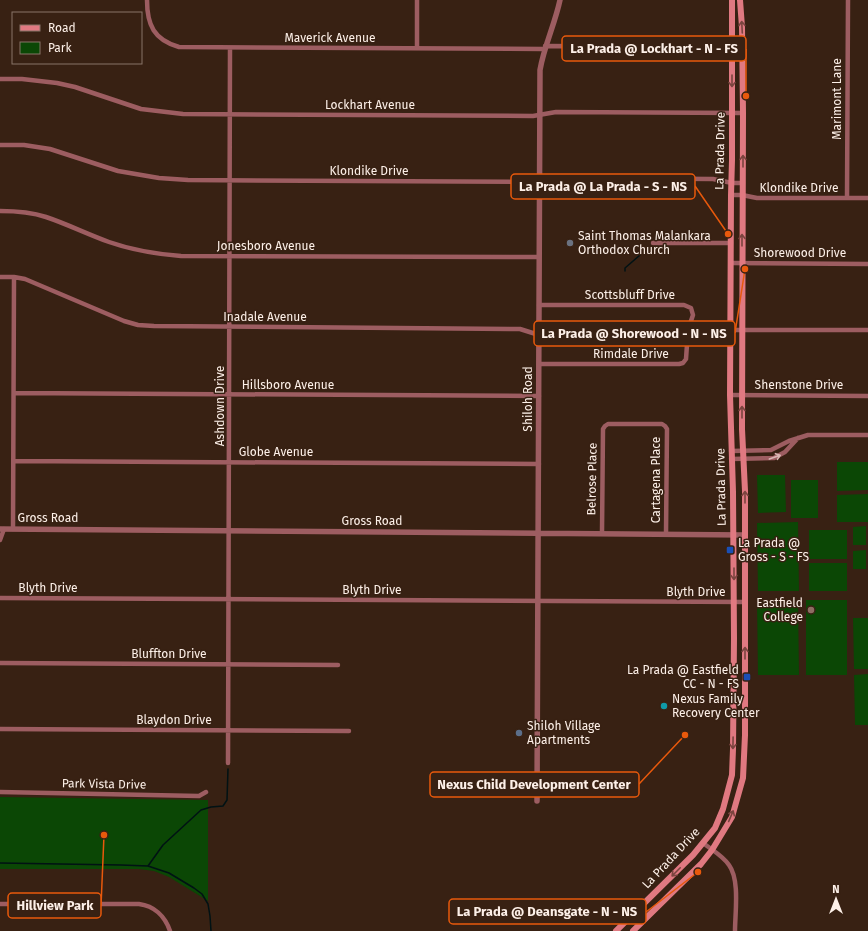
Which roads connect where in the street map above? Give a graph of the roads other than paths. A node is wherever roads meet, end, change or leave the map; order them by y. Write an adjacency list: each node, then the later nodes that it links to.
1 (147, 0): 10 (street, Maverick Avenue)
2 (417, 0): 11 (street)
3 (560, 0): 7 (street, Shiloh Road)
4 (732, 0): 8 (main road, La Prada Drive)
5 (740, 0): 9 (main road, La Prada Drive, one-way to 5)
6 (848, 0): 24 (street, Marimont Lane)
7 (544, 47): 8 (street, Maverick Avenue); 11 (street, Maverick Avenue); 16 (street, Shiloh Road)
8 (732, 47): 9 (street, Maverick Avenue); 13 (main road, La Prada Drive, one-way to 13)
9 (742, 47): 14 (main road, La Prada Drive)
10 (230, 48): 11 (street, Maverick Avenue); 15 (street, Ashdown Drive)
11 (417, 48)
12 (0, 79): 15 (street, Lockhart Avenue)
13 (732, 113): 14 (street, Lockhart Avenue); 16 (street, Lockhart Avenue); 20 (main road, La Prada Drive)
14 (743, 113): 21 (main road, La Prada Drive, one-way to 14)
15 (230, 115): 16 (street, Lockhart Avenue); 18 (street, Ashdown Drive)
16 (539, 115): 19 (street, Shiloh Road)
17 (0, 145): 18 (street, Klondike Drive)
18 (230, 180): 19 (street, Klondike Drive); 29 (street, Ashdown Drive)
19 (539, 181): 20 (street, Klondike Drive); 30 (street, Shiloh Road)
20 (732, 183): 21 (street, Klondike Drive); 22 (main road, La Prada Drive)
21 (743, 184): 23 (main road, La Prada Drive)
22 (731, 195): 23 (street, Klondike Drive); 28 (main road, La Prada Drive)
23 (742, 195): 24 (street, Klondike Drive); 32 (main road, La Prada Drive, one-way to 23)
24 (847, 198): 25 (street, Klondike Drive)
25 (868, 198)
26 (0, 211): 29 (street, Jonesboro Avenue)
27 (653, 243): 28 (street)
28 (731, 243): 31 (main road, La Prada Drive)
29 (230, 256): 30 (street, Jonesboro Avenue); 38 (street, Ashdown Drive)
30 (539, 257): 36 (street, Shiloh Road)
31 (731, 263): 32 (street, Shorewood Drive); 39 (main road, La Prada Drive)
32 (742, 263): 33 (street, Shorewood Drive); 40 (main road, La Prada Drive)
33 (868, 264)
34 (0, 277): 35 (street, Inadale Avenue)
35 (14, 277): 38 (street, Inadale Avenue); 44 (street)
36 (539, 305): 37 (street, Scottsbluff Drive); 42 (street, Shiloh Road)
37 (690, 325): 39 (street); 43 (street, Rimdale Drive)
38 (230, 327): 42 (street, Inadale Avenue); 45 (street, Ashdown Drive)
39 (730, 330): 40 (street); 46 (main road, La Prada Drive)
40 (742, 330): 41 (street); 47 (main road, La Prada Drive)
41 (868, 330)
42 (539, 335): 43 (street, Shiloh Road)
43 (539, 364): 48 (street, Shiloh Road)
44 (14, 393): 45 (street, Hillsboro Avenue); 57 (street)
45 (230, 395): 48 (street, Hillsboro Avenue); 58 (street, Ashdown Drive)
46 (730, 395): 47 (street, Shenstone Drive); 53 (main road, La Prada Drive)
47 (742, 395): 49 (street, Shenstone Drive); 54 (main road, La Prada Drive, one-way to 47)
48 (539, 396): 59 (street, Shiloh Road)
49 (868, 396)
50 (665, 426): 64 (street, Belrose Place); 65 (street, Cartagena Place)
51 (868, 435): 52 (street)
52 (799, 437): 54 (street); 56 (street, one-way to 52)
53 (731, 451): 54 (street); 55 (main road, La Prada Drive)
54 (743, 451): 56 (main road, La Prada Drive)
55 (731, 459): 56 (street); 66 (main road, La Prada Drive)
56 (743, 459): 67 (main road, La Prada Drive, one-way to 56)
57 (14, 461): 58 (street, Globe Avenue); 61 (street)
58 (230, 462): 59 (street, Globe Avenue); 62 (street, Ashdown Drive)
59 (539, 464): 63 (street, Shiloh Road)
60 (2, 529): 61 (street, Gross Road); 68 (street)
61 (13, 529): 62 (street, Gross Road)
62 (230, 530): 63 (street, Gross Road); 70 (street, Ashdown Drive)
63 (539, 533): 64 (street, Gross Road); 71 (street, Shiloh Road)
64 (602, 533): 65 (street, Gross Road)
65 (666, 534): 66 (street, Gross Road)
66 (733, 535): 67 (street, Gross Road); 72 (main road, La Prada Drive, one-way to 72)
67 (745, 535): 73 (main road, La Prada Drive)
68 (0, 540)
69 (0, 598): 70 (street, Blyth Drive)
70 (229, 599): 71 (street, Blyth Drive); 75 (street, Ashdown Drive)
71 (538, 601): 72 (street, Blyth Drive); 87 (street, Shiloh Road)
72 (734, 602): 73 (street, Blyth Drive); 77 (main road, La Prada Drive)
73 (745, 602): 78 (main road, La Prada Drive, one-way to 73)
74 (0, 663): 75 (street, Bluffton Drive)
75 (229, 665): 76 (street, Bluffton Drive); 80 (street, Ashdown Drive)
76 (338, 665)
77 (733, 704): 78 (main road); 83 (main road, La Prada Drive, one-way to 83)
78 (745, 704): 84 (main road, La Prada Drive)
79 (0, 729): 80 (street, Blaydon Drive)
80 (228, 730): 81 (street, Blaydon Drive); 82 (street, Ashdown Drive)
81 (349, 731)
82 (228, 763)
83 (732, 776): 84 (main road); 88 (main road, La Prada Drive)
84 (743, 778): 89 (main road, La Prada Drive, one-way to 84)
85 (0, 792): 86 (street, Park Vista Drive)
86 (206, 792)
87 (538, 801)
88 (703, 843): 89 (street); 92 (main road, La Prada Drive, one-way to 92)
89 (712, 850): 93 (main road, La Prada Drive); 94 (street)
90 (0, 904): 91 (street)
91 (170, 931)
92 (616, 931)
93 (633, 931)
94 (735, 931)

